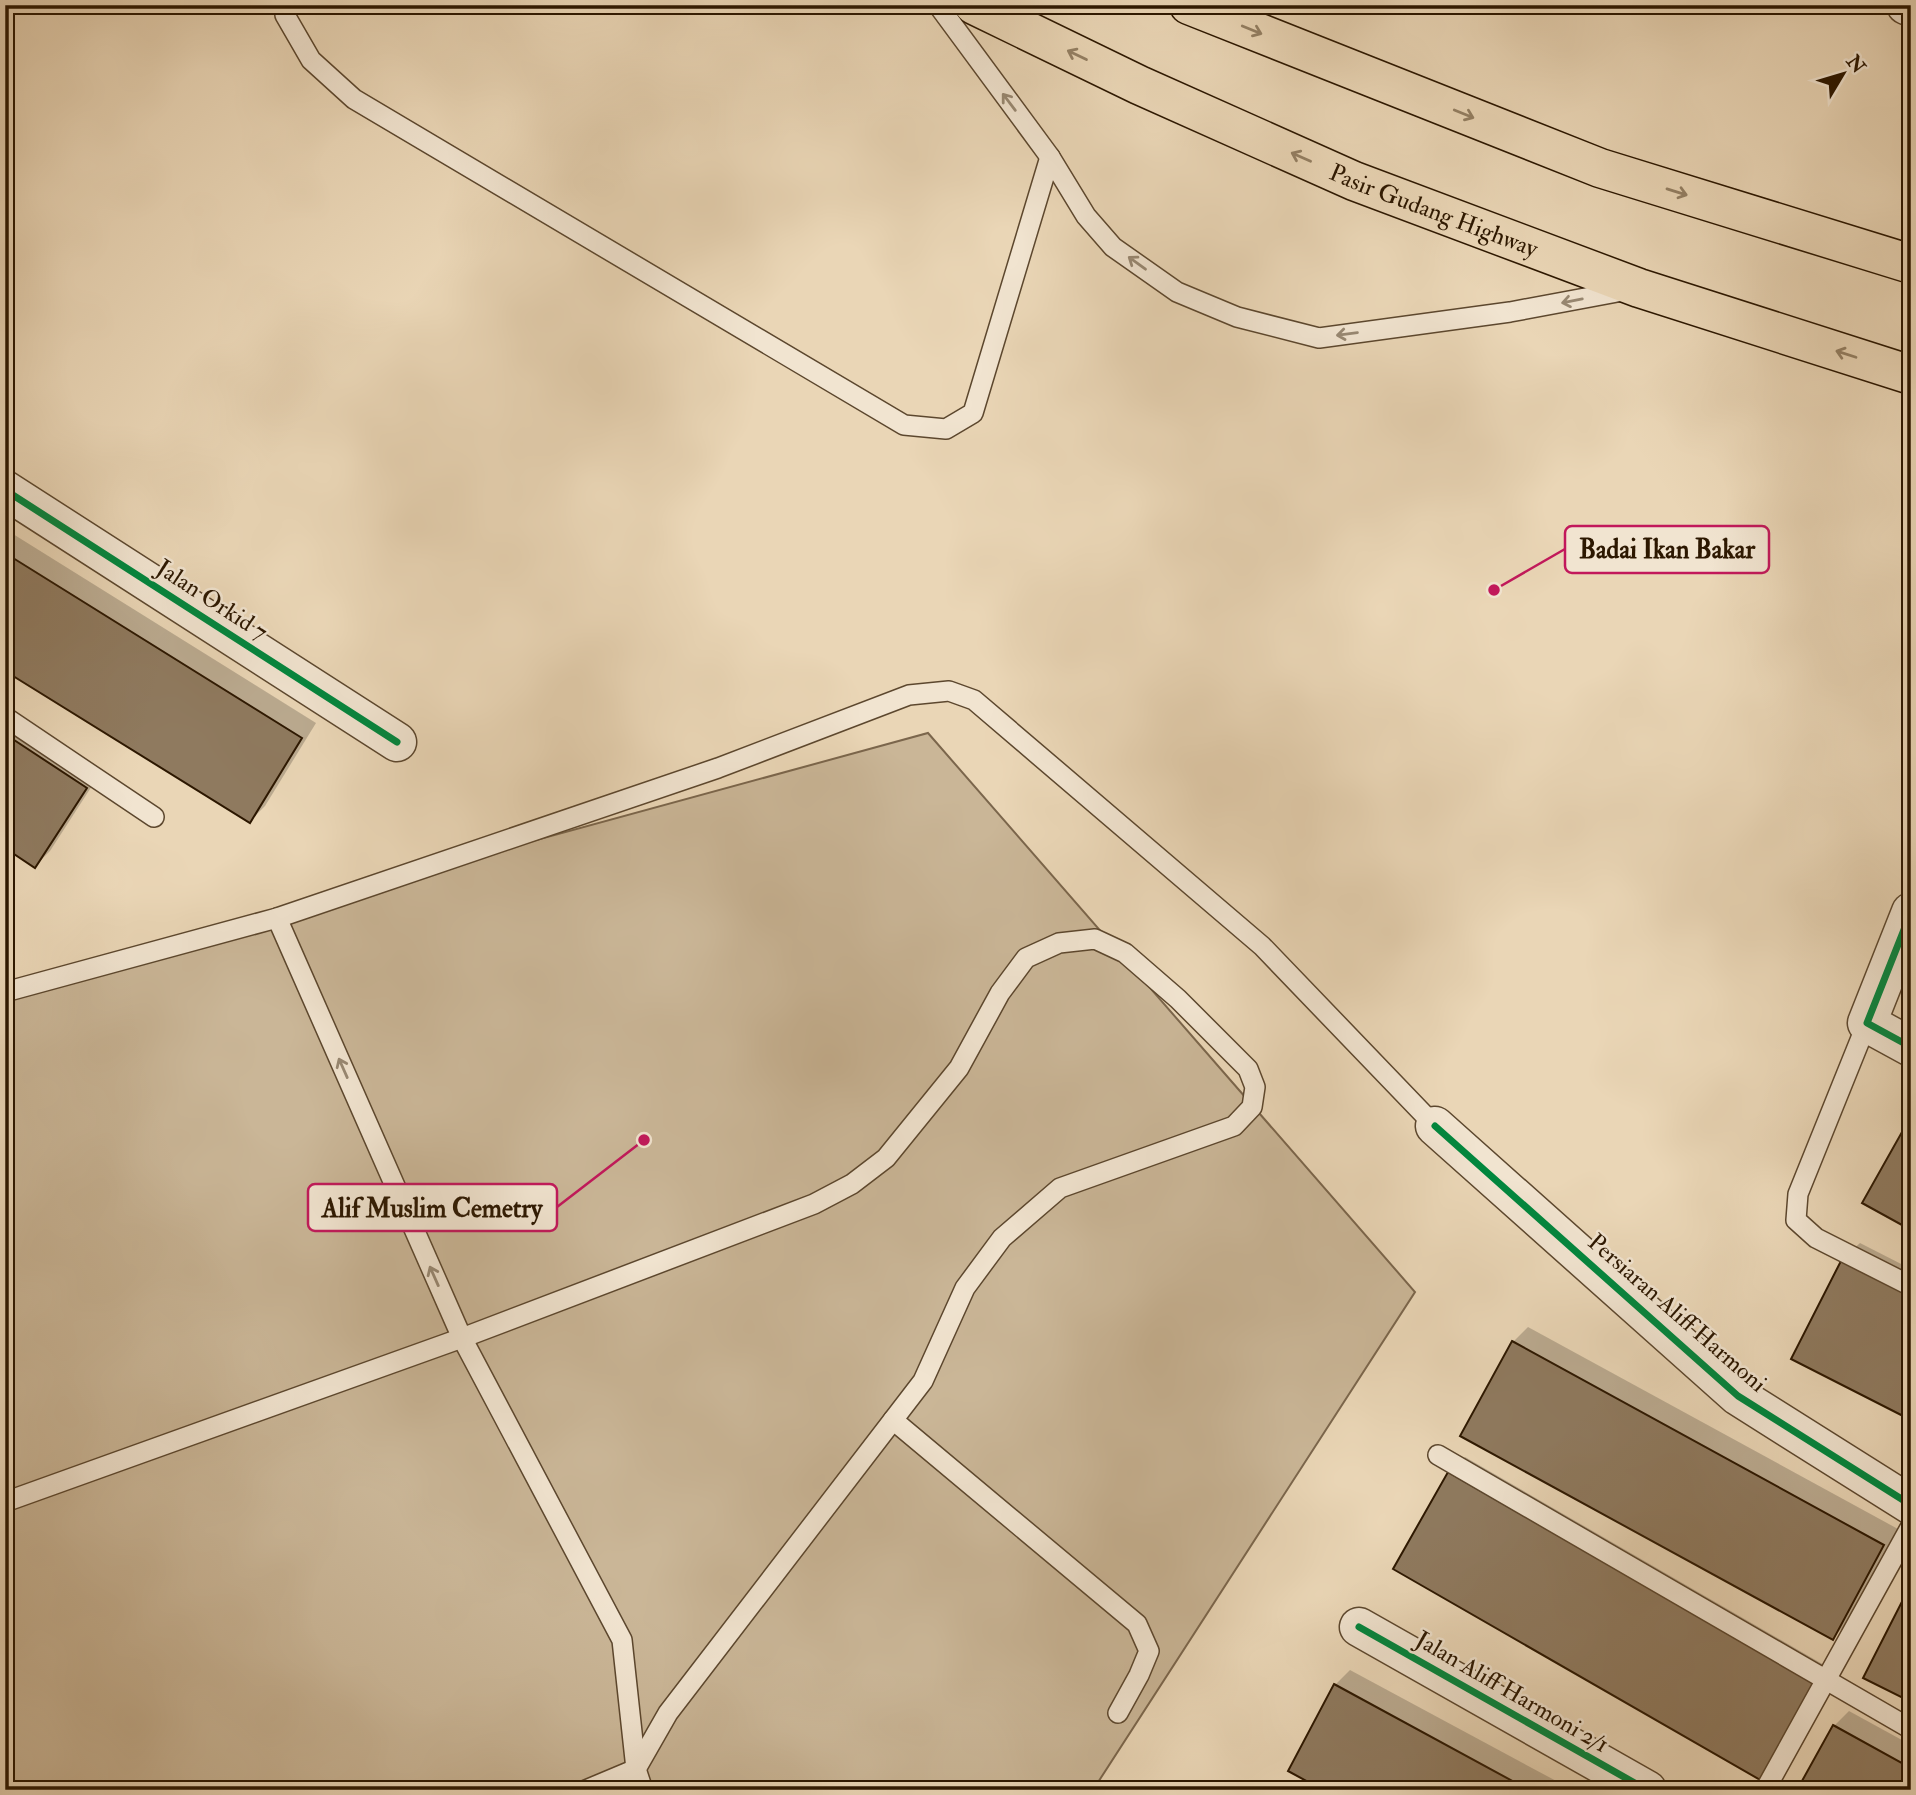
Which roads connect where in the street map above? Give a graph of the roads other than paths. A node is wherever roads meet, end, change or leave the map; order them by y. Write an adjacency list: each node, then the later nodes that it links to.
1 (285, 5): 5 (lane)
2 (938, 5): 5 (lane, one-way to 2)
3 (974, 5): 7 (highway, Pasir Gudang Highway, one-way to 3)
4 (1189, 5): 6 (highway, one-way to 6)
5 (1050, 157): 7 (lane, one-way to 5)
6 (1911, 264)
7 (1639, 288): 8 (highway, Pasir Gudang Highway, one-way to 7)
8 (1911, 375)
9 (5, 490): 11 (street, Jalan Orkid 7)
10 (5, 717): 12 (lane)
11 (397, 742)
12 (154, 817)
13 (1911, 912): 16 (street)
14 (277, 918): 15 (lane); 18 (lane); 20 (lane, one-way to 14)
15 (5, 992)
16 (1867, 1023): 17 (street); 19 (lane)
17 (1911, 1046)
18 (1436, 1126): 24 (street, Persiaran Aliff Harmoni)
19 (1911, 1286)
20 (462, 1338): 21 (lane); 23 (lane); 30 (lane)
21 (892, 1420): 28 (lane); 30 (lane)
22 (1438, 1455): 27 (lane)
23 (5, 1502)
24 (1911, 1505)
25 (1911, 1526): 27 (lane)
26 (1359, 1627): 33 (street, Jalan Aliff Harmoni 2/1)
27 (1826, 1679): 29 (lane); 34 (lane)
28 (1118, 1713)
29 (1911, 1730)
30 (636, 1769): 31 (lane); 32 (lane)
31 (586, 1790)
32 (643, 1790)
33 (1647, 1790)
34 (1765, 1790)

